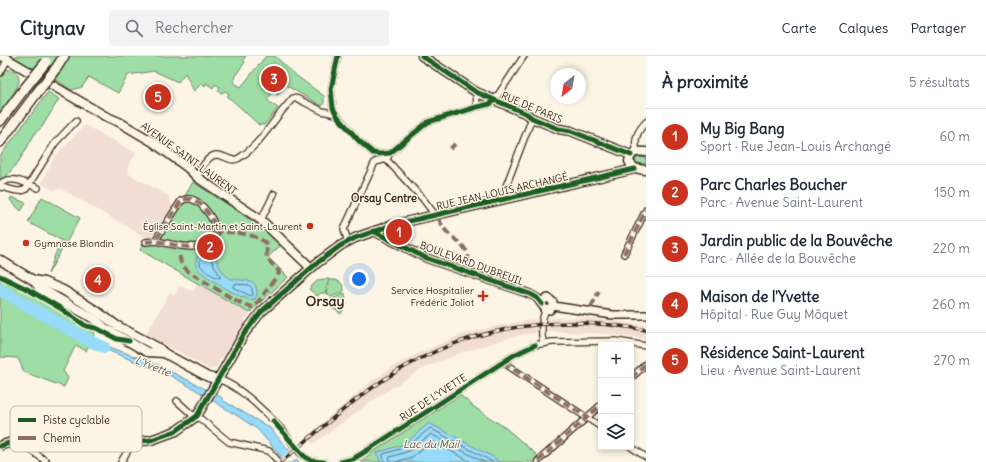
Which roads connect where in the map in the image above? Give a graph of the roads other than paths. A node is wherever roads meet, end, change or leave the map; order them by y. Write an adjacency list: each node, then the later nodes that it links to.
1 (64, 56): 17 (highway, bridge)
2 (338, 56): 11 (street)
3 (422, 56): 8 (main road)
4 (524, 56): 9 (street)
5 (5, 58): 7 (street); 27 (main road, AVENUE SAINT-LAURENT)
6 (48, 59): 13 (highway, bridge)
7 (0, 73)
8 (476, 92): 9 (main road); 10 (street)
9 (494, 101): 10 (street, RUE DE PARIS); 12 (main road, RUE DE PARIS)
10 (477, 107): 19 (street, RUE DE PARIS)
11 (336, 114): 18 (street); 27 (street)
12 (532, 118): 21 (main road, RUE DE PARIS); 33 (street)
13 (0, 121)
14 (76, 121): 29 (street)
15 (646, 122): 21 (street)
16 (361, 138): 20 (street)
17 (0, 142)
18 (373, 152): 20 (street); 23 (street)
19 (390, 153): 20 (street); 22 (street, RUE DE PARIS)
20 (380, 154): 22 (street)
21 (636, 155): 24 (main road); 26 (main road, RUE JEAN-LOUIS ARCHANGÉ)
22 (387, 159): 23 (street); 35 (street)
23 (374, 162): 40 (street)
24 (635, 169): 25 (main road, RUE JEAN-LOUIS ARCHANGÉ); 26 (main road, RUE JEAN-LOUIS ARCHANGÉ)
25 (646, 170)
26 (615, 173): 33 (main road, RUE JEAN-LOUIS ARCHANGÉ)
27 (198, 178): 36 (main road, AVENUE SAINT-LAURENT)
28 (0, 184): 29 (street)
29 (29, 185): 30 (street); 31 (street)
30 (0, 187)
31 (38, 188)
32 (274, 194): 36 (street)
33 (503, 200): 35 (main road, RUE JEAN-LOUIS ARCHANGÉ)
34 (646, 210): 41 (street)
35 (436, 216): 37 (main road, RUE JEAN-LOUIS ARCHANGÉ)
36 (261, 220): 43 (main road, AVENUE SAINT-LAURENT)
37 (373, 231): 40 (main road, RUE JEAN-LOUIS ARCHANGÉ); 44 (street, BOULEVARD DUBREUIL)
38 (155, 241): 38 (street); 39 (street)
39 (146, 242)
40 (348, 242): 43 (main road, RUE JEAN-LOUIS ARCHANGÉ)
41 (624, 254)
42 (2, 263): 51 (main road)
43 (311, 268): 51 (main road, RUE JEAN-LOUIS ARCHANGÉ)
44 (547, 306): 45 (street, BOULEVARD DUBREUIL); 46 (street)
45 (646, 315)
46 (543, 343): 47 (street, RUE DE L'YVETTE); 48 (street, RUE DE L'YVETTE)
47 (646, 346)
48 (504, 362): 55 (street); 69 (street, RUE DE L'YVETTE)
49 (646, 364): 50 (street)
50 (634, 375)
51 (217, 379): 54 (main road, RUE JEAN-LOUIS ARCHANGÉ); 68 (street)
52 (177, 401): 54 (street)
53 (598, 408): 55 (street)
54 (196, 417): 57 (main road); 67 (street)
55 (588, 418): 56 (street); 64 (street)
56 (598, 425)
57 (142, 441)
58 (10, 443): 59 (main road)
59 (2, 445)
60 (634, 449): 63 (street)
61 (33, 452): 65 (street)
62 (127, 452): 66 (street)
63 (646, 457)
64 (538, 461)
65 (47, 462)
66 (121, 462)
67 (279, 462)
68 (324, 462)
69 (341, 462)

